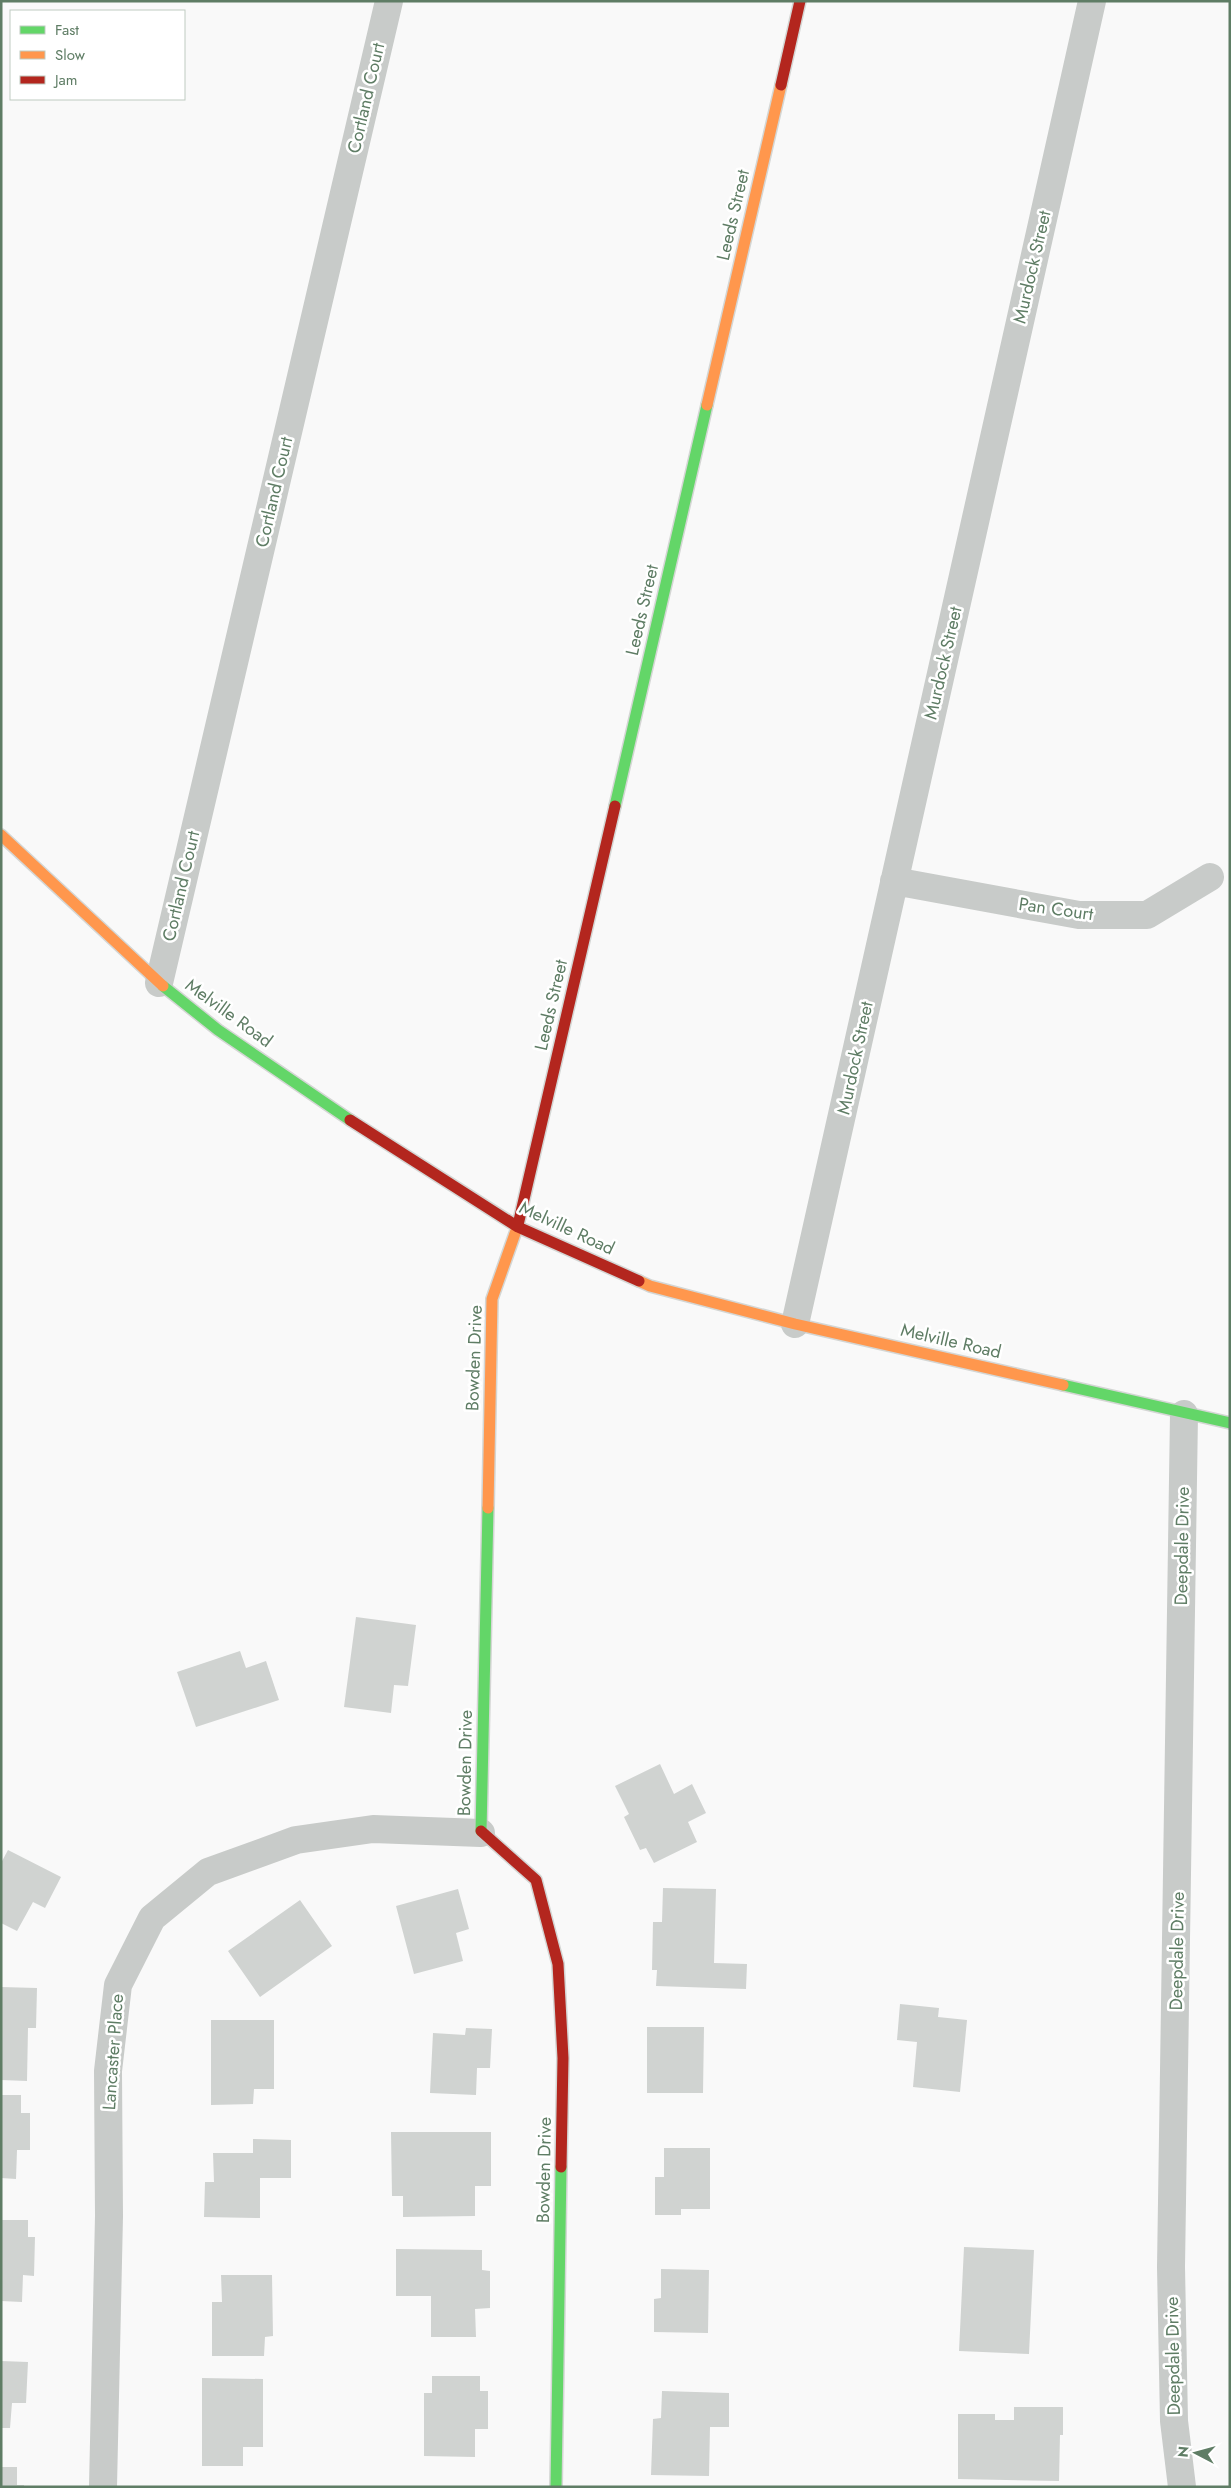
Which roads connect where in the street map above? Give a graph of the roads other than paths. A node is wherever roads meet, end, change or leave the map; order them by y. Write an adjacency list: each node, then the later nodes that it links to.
1 (389, 1): 7 (street, Cortland Court)
2 (800, 1): 8 (street, Leeds Street)
3 (1092, 1): 6 (street, Murdock Street)
4 (1, 835): 7 (street, Melville Road)
5 (1210, 877): 6 (street, Pan Court)
6 (894, 881): 9 (street, Murdock Street)
7 (159, 983): 8 (street, Melville Road)
8 (518, 1226): 9 (street, Melville Road); 12 (street, Bowden Drive)
9 (795, 1324): 10 (street, Melville Road)
10 (1184, 1414): 11 (street, Melville Road); 15 (street, Deepdale Drive)
11 (1230, 1424)
12 (481, 1833): 13 (street, Lancaster Place); 14 (street, Bowden Drive)
13 (103, 2487)
14 (556, 2487)
15 (1182, 2487)

